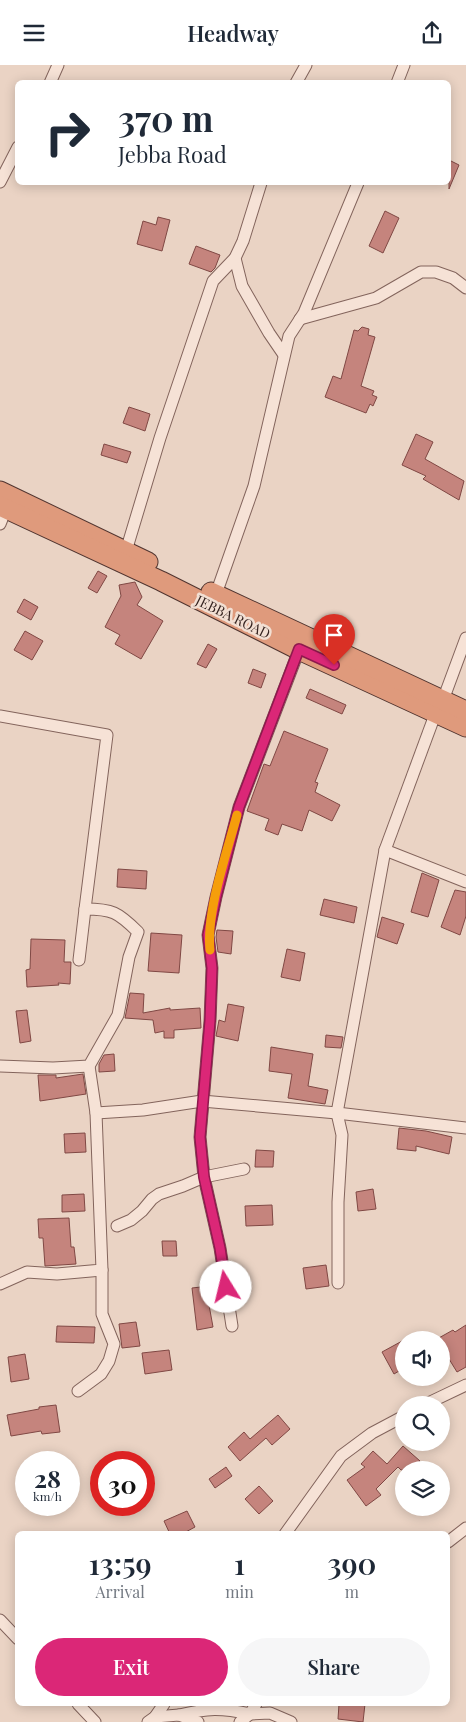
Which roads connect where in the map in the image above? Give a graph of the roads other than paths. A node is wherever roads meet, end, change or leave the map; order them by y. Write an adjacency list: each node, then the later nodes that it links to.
1 (58, 65): 4 (street)
2 (306, 65): 5 (street)
3 (404, 65): 6 (street)
4 (51, 80)
5 (298, 80)
6 (398, 80)
7 (15, 153): 8 (street)
8 (0, 182)
9 (260, 185): 11 (street)
10 (357, 185): 13 (street)
11 (235, 258): 14 (street); 17 (street)
12 (466, 287): 13 (street)
13 (300, 319): 14 (street)
14 (284, 355): 18 (street)
15 (0, 491): 17 (highway, JEBBA ROAD)
16 (2, 513): 20 (highway, JEBBA ROAD)
17 (126, 551): 18 (highway, JEBBA ROAD)
18 (216, 594): 21 (highway, JEBBA ROAD)
19 (466, 638): 21 (street)
20 (299, 649): 21 (highway, JEBBA ROAD); 31 (street)
21 (439, 706): 22 (highway, JEBBA ROAD); 24 (highway, JEBBA ROAD); 25 (street)
22 (466, 711)
23 (0, 716): 27 (street)
24 (466, 727)
25 (385, 850): 26 (street); 33 (street)
26 (466, 882)
27 (85, 909): 28 (street); 30 (street)
28 (79, 960)
29 (0, 1066): 30 (street)
30 (89, 1066): 32 (street)
31 (202, 1101): 32 (street); 33 (street); 36 (street)
32 (96, 1113): 38 (street)
33 (337, 1113): 34 (street); 39 (street)
34 (466, 1128)
35 (244, 1169): 36 (street)
36 (204, 1177): 37 (street); 41 (street)
37 (117, 1226)
38 (102, 1270): 40 (street); 43 (street)
39 (338, 1283)
40 (0, 1284)
41 (232, 1326)
42 (466, 1385): 44 (street)
43 (78, 1391)
44 (443, 1396)
45 (395, 1421): 47 (street)
46 (466, 1528): 48 (street)
47 (288, 1531)
48 (450, 1540)
49 (0, 1620): 50 (street)
50 (15, 1636)
51 (80, 1706): 56 (street)
52 (162, 1706): 55 (street)
53 (253, 1709): 54 (street); 58 (street); 59 (street)
54 (180, 1715): 55 (street); 57 (street)
55 (151, 1719)
56 (95, 1722)
57 (198, 1722)
58 (240, 1722)
59 (291, 1722)

